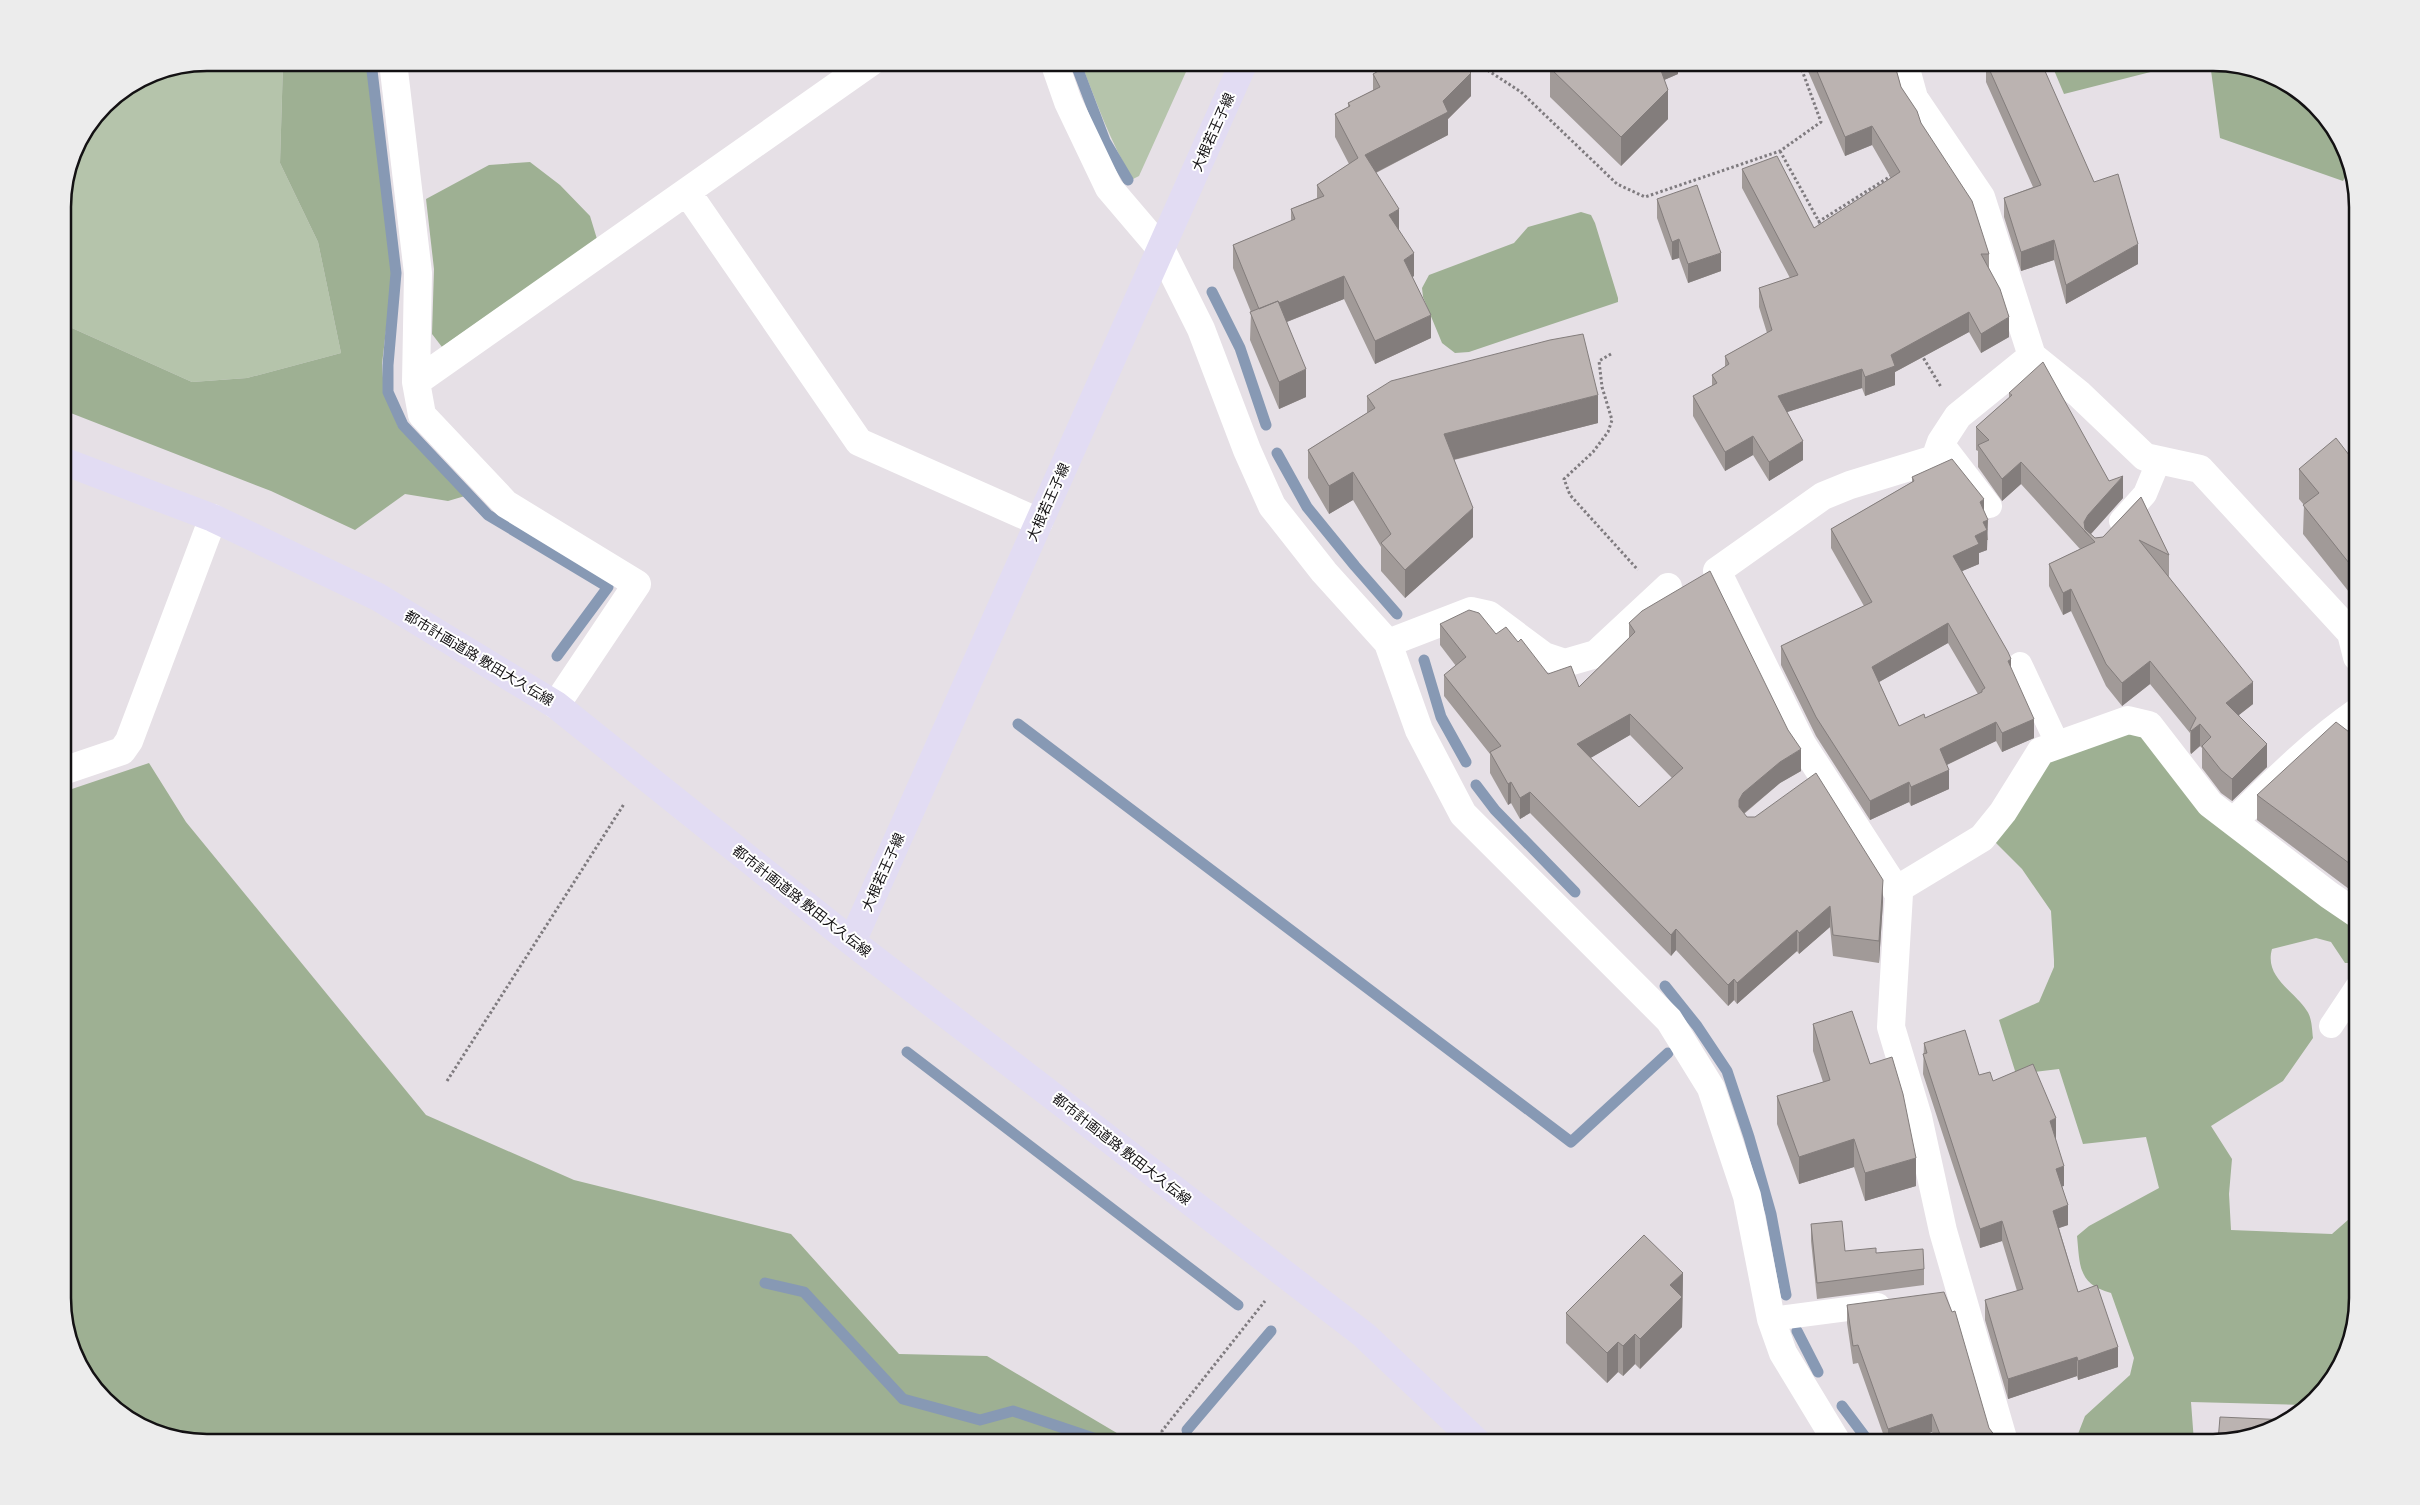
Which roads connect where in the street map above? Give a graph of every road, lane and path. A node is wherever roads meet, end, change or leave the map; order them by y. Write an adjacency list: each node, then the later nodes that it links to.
1 (394, 71): 17 (street)
2 (858, 71): 10 (street)
3 (1057, 71): 13 (street)
4 (1240, 71): 13 (street, 大根若王子線)
5 (1489, 71): 9 (path)
6 (1802, 71): 9 (path)
7 (1906, 71): 8 (street)
8 (1944, 142): 11 (path); 16 (street)
9 (1780, 151): 11 (path)
10 (687, 192): 17 (street); 24 (street)
11 (1818, 222): 12 (path)
12 (1826, 235)
13 (1161, 248): 24 (street, 大根若王子線); 28 (street)
14 (1917, 347): 18 (path)
15 (1611, 354): 26 (path)
16 (2032, 356): 18 (street); 20 (street)
17 (416, 382): 30 (street)
18 (1958, 416): 19 (street)
19 (1941, 442): 22 (lane); 36 (street)
20 (2159, 460): 25 (lane); 27 (street)
21 (72, 464): 23 (street, 都市計画道路 敷田大久伝線)
22 (1990, 506)
23 (213, 518): 30 (street, 都市計画道路 敷田大久伝線); 33 (street)
24 (1039, 522): 38 (street, 大根若王子線)
25 (2104, 540)
26 (1664, 591): 28 (street)
27 (2348, 632)
28 (1388, 643): 44 (street)
29 (2020, 664): 32 (lane)
30 (556, 705): 34 (street, 都市計画道路 敷田大久伝線)
31 (2348, 718): 35 (street)
32 (2058, 745): 35 (street); 36 (street)
33 (72, 768)
34 (643, 775): 38 (street, 都市計画道路 敷田大久伝線); 41 (path)
35 (2234, 821): 37 (street)
36 (1896, 890): 48 (street)
37 (2349, 908)
38 (852, 942): 42 (street, 都市計画道路 敷田大久伝線)
39 (2349, 999): 40 (lane)
40 (2331, 1026)
41 (447, 1081)
42 (1286, 1275): 45 (path); 46 (street, 都市計画道路 敷田大久伝線)
43 (1904, 1302): 44 (lane)
44 (1770, 1319): 47 (street)
45 (1163, 1434)
46 (1469, 1434)
47 (1833, 1434)
48 (2001, 1434)

